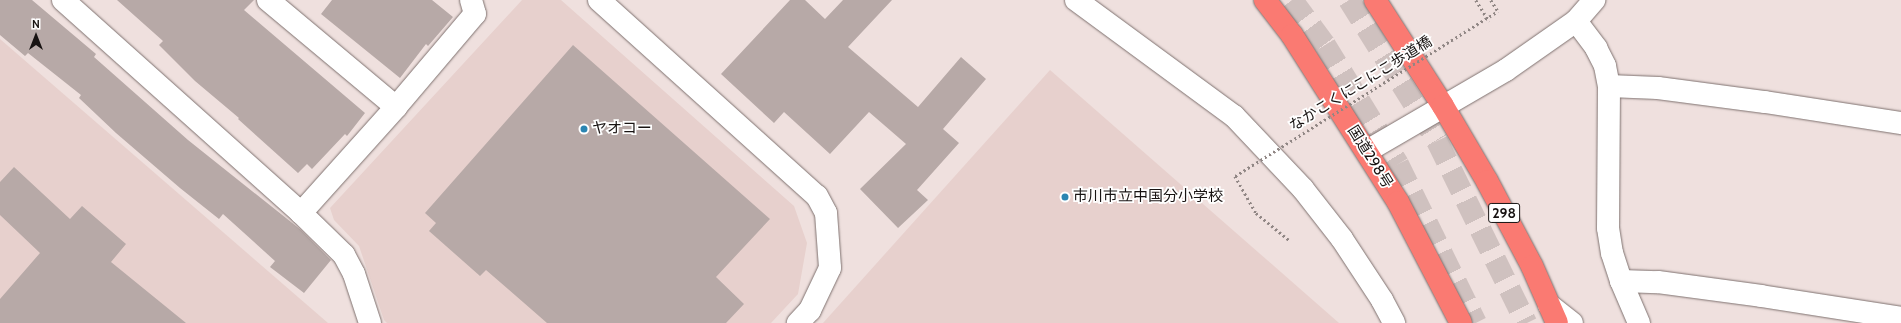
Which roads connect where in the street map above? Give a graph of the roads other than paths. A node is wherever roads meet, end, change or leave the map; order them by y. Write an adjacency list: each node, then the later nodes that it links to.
1 (62, 0): 15 (street)
2 (268, 0): 12 (street)
3 (471, 0): 12 (street)
4 (598, 0): 21 (street)
5 (1076, 0): 19 (street)
6 (1265, 0): 14 (highway, 国道298号)
7 (1374, 0): 11 (highway, 298)
8 (1594, 0): 9 (street)
9 (1576, 21): 10 (street); 11 (street)
10 (1609, 86): 13 (street); 16 (street)
11 (1443, 106): 14 (street); 17 (highway, 298)
12 (396, 107): 15 (street)
13 (1901, 123)
14 (1367, 151): 22 (highway, 国道298号)
15 (301, 213): 20 (street)
16 (1621, 281): 18 (street); 24 (street)
17 (1553, 314): 23 (street)
18 (1901, 318)
19 (1389, 321)
20 (370, 323)
21 (798, 323)
22 (1460, 323)
23 (1572, 323)
24 (1639, 323)

